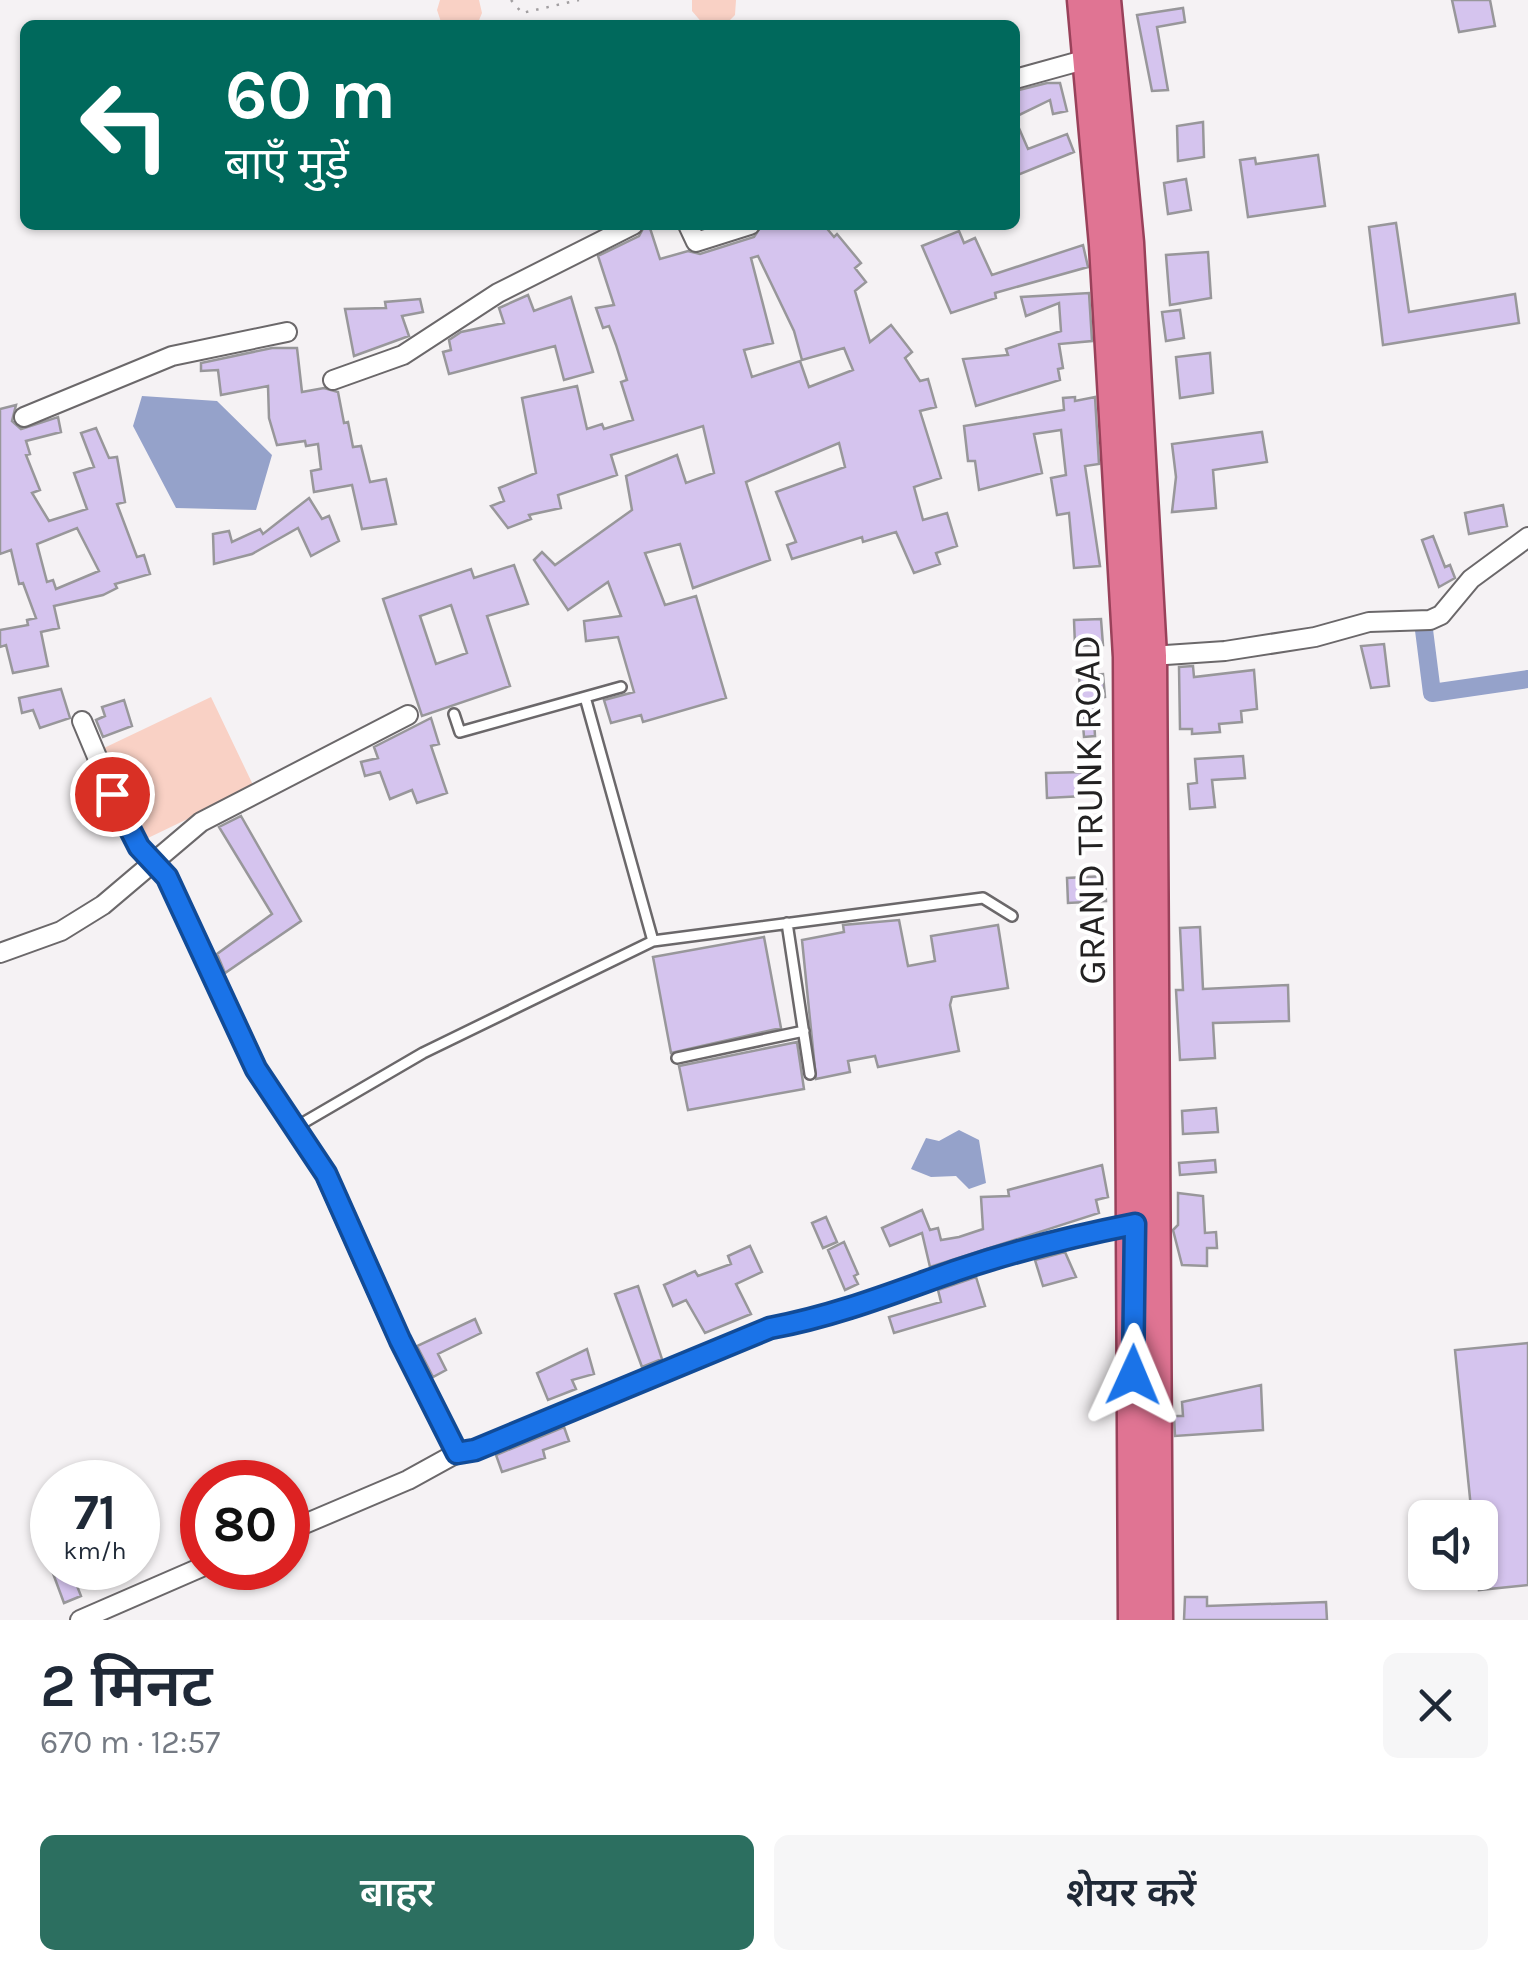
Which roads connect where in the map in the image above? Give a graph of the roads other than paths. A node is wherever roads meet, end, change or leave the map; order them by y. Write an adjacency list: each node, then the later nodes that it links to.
1 (1083, 0): 3 (highway, GRAND TRUNK ROAD)
2 (1105, 0): 8 (highway, GRAND TRUNK ROAD)
3 (1091, 58): 4 (street); 8 (highway, GRAND TRUNK ROAD)
4 (1020, 78)
5 (624, 230): 10 (street)
6 (690, 230): 7 (street)
7 (734, 230)
8 (1117, 244): 11 (highway, GRAND TRUNK ROAD)
9 (287, 332): 12 (street)
10 (332, 380)
11 (1126, 409): 14 (highway, GRAND TRUNK ROAD); 20 (highway, GRAND TRUNK ROAD)
12 (24, 417)
13 (1528, 537): 14 (street)
14 (1151, 656): 20 (highway, GRAND TRUNK ROAD)
15 (621, 687): 16 (lane)
16 (585, 697): 17 (lane); 25 (lane)
17 (454, 714)
18 (408, 715): 21 (street)
19 (82, 721): 21 (street)
20 (1142, 733): 24 (highway, GRAND TRUNK ROAD)
21 (153, 862): 26 (street); 30 (street)
22 (1012, 916): 23 (lane)
23 (787, 923): 25 (lane); 27 (lane)
24 (1143, 939): 31 (highway, GRAND TRUNK ROAD); 32 (highway, GRAND TRUNK ROAD)
25 (653, 941): 30 (lane)
26 (0, 953)
27 (804, 1031): 28 (lane); 29 (lane)
28 (677, 1058)
29 (810, 1074)
30 (296, 1127): 33 (street)
31 (1135, 1224): 32 (highway, GRAND TRUNK ROAD); 33 (street)
32 (1146, 1261): 36 (highway, GRAND TRUNK ROAD)
33 (457, 1453): 34 (street)
34 (310, 1522)
35 (180, 1577): 37 (street)
36 (1146, 1577): 38 (highway, GRAND TRUNK ROAD); 39 (highway, GRAND TRUNK ROAD)
37 (80, 1620)
38 (1134, 1620)
39 (1157, 1620)

